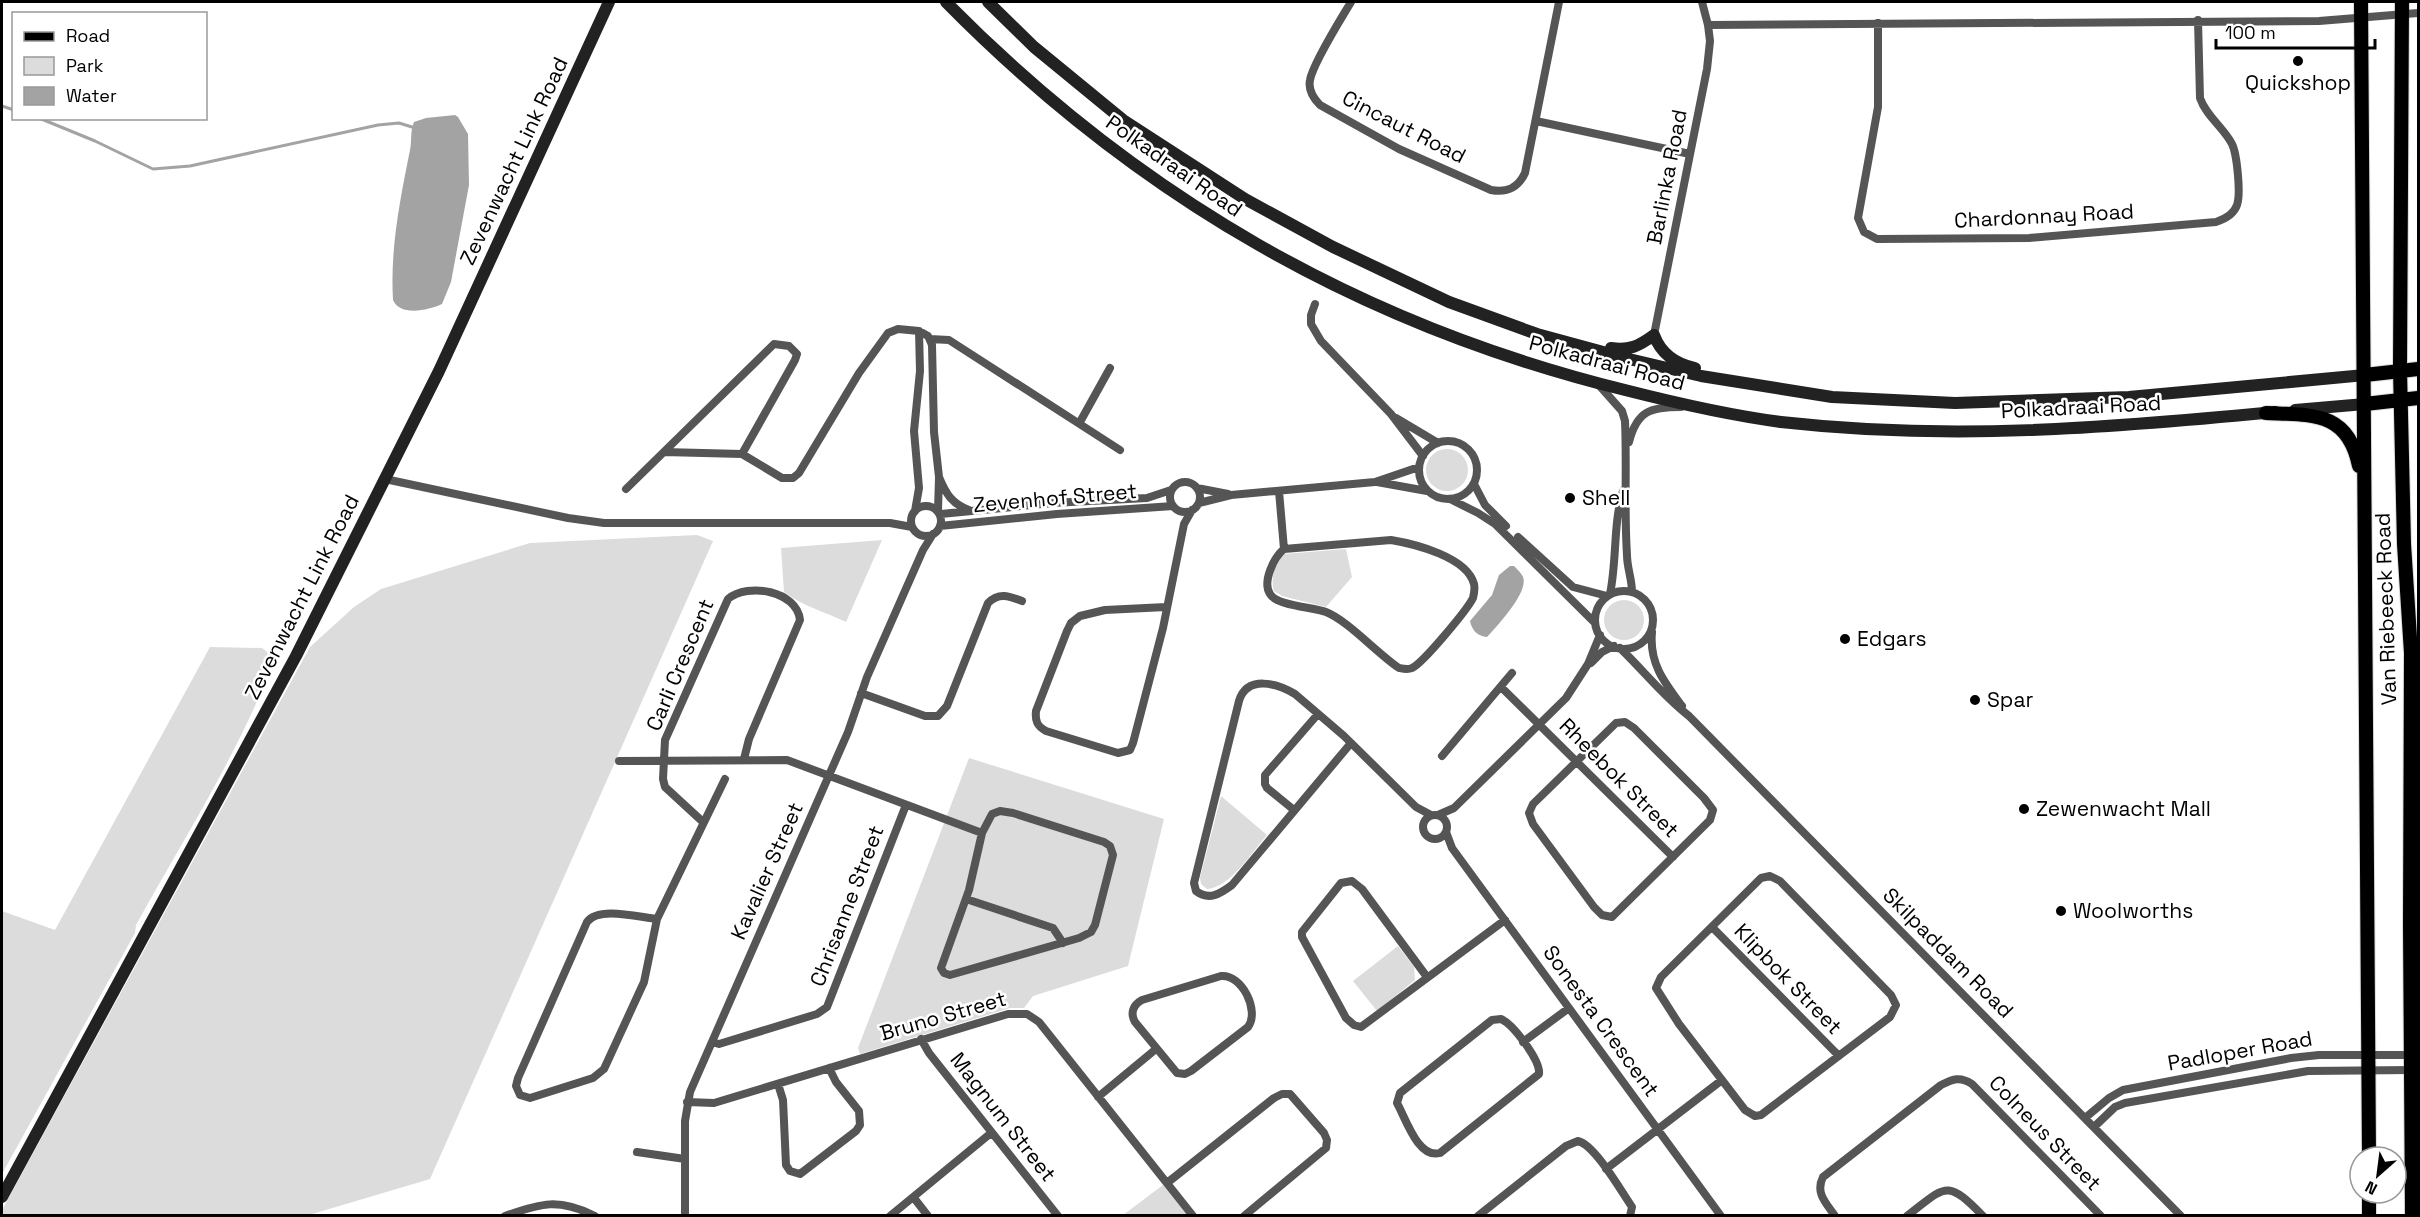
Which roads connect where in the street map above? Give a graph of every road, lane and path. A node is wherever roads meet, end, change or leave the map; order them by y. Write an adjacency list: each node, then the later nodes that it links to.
1 (609, 2): 42 (main road, Zevenwacht Link Road)
2 (946, 2): 25 (main road, Polkadraai Road)
3 (988, 2): 18 (main road, Polkadraai Road)
4 (1351, 2): 14 (street, Cincaut Road)
5 (1559, 2): 14 (street, Cincaut Road)
6 (1702, 2): 13 (street, Barlinka Road)
7 (2361, 2): 10 (main road, Van Riebeeck Road)
8 (2402, 8): 9 (street); 10 (street); 23 (main road, Van Riebeeck Road)
9 (2418, 13)
10 (2361, 18): 11 (street); 24 (main road, Van Riebeeck Road)
11 (2198, 20): 12 (street); 12 (street, Chardonnay Road)
12 (1878, 23): 13 (street)
13 (1708, 25): 15 (street, Barlinka Road)
14 (1536, 121): 15 (street)
15 (1690, 154): 19 (street, Barlinka Road)
16 (1315, 303): 32 (street)
17 (919, 331): 20 (street); 38 (street); 57 (street)
18 (1537, 334): 19 (main road); 26 (main road, Polkadraai Road)
19 (1654, 335): 26 (main road)
20 (930, 339): 33 (street); 41 (street)
21 (1110, 368): 33 (street)
22 (2418, 369): 23 (main road)
23 (2400, 370): 24 (main road); 28 (main road, Van Riebeeck Road)
24 (2365, 375): 26 (main road, Polkadraai Road); 29 (main road, Van Riebeeck Road)
25 (1598, 383): 30 (main road, Polkadraai Road); 36 (street)
26 (1772, 389)
27 (2418, 398): 28 (main road)
28 (2401, 400): 29 (main road); 115 (main road, Van Riebeeck Road)
29 (2365, 404): 31 (main road, Polkadraai Road); 51 (main road, Van Riebeeck Road)
30 (1696, 407): 31 (main road, Polkadraai Road); 36 (street)
31 (2266, 413): 51 (main road)
32 (1391, 414): 34 (street); 39 (street)
33 (1080, 422): 35 (street)
34 (1438, 443): 39 (street); 44 (street)
35 (1120, 450)
36 (1626, 451): 46 (street)
37 (664, 452): 38 (street); 38 (street); 47 (street)
38 (741, 454)
39 (1423, 456): 40 (street)
40 (1419, 467): 43 (street, Zevenhof Street); 50 (street)
41 (939, 477): 56 (street); 58 (street)
42 (385, 479): 59 (street); 131 (main road, Zevenwacht Link Road)
43 (1375, 482): 49 (street, Zevenhof Street); 50 (street, Zevenhof Street)
44 (1474, 484): 53 (street); 68 (street)
45 (1197, 488): 48 (street, Zevenhof Street); 52 (street, Zevenhof Street); 54 (street)
46 (1624, 488): 67 (street); 68 (street)
47 (626, 489)
48 (1171, 490): 55 (street); 56 (street, Zevenhof Street)
49 (1279, 491): 52 (street, Zevenhof Street); 65 (street)
50 (1427, 491): 53 (street)
51 (2366, 494): 113 (main road, Van Riebeeck Road)
52 (1231, 495): 54 (street, Zevenhof Street)
53 (1450, 500): 71 (street)
54 (1195, 507): 55 (street, Zevenhof Street); 60 (street)
55 (1175, 508): 60 (street); 61 (street, Zevenhof Street)
56 (974, 512): 58 (street, Zevenhof Street)
57 (913, 513): 58 (street); 59 (street); 62 (street)
58 (939, 513): 61 (street)
59 (890, 523): 62 (street)
60 (1184, 524): 70 (street)
61 (940, 526): 64 (street)
62 (912, 527): 63 (street)
63 (920, 534): 64 (street); 66 (street)
64 (933, 534): 66 (street, Kavalier Street)
65 (1284, 549): 65 (street)
66 (923, 550): 78 (street, Kavalier Street)
67 (1632, 592): 68 (street); 72 (street)
68 (1609, 595): 71 (street)
69 (1022, 601): 78 (street)
70 (1166, 607): 70 (street)
71 (1595, 622): 73 (street)
72 (1652, 628): 74 (street); 80 (street, Skilpaddam Road)
73 (1600, 635): 74 (street); 75 (street)
74 (1617, 647): 75 (street); 80 (street, Skilpaddam Road)
75 (1588, 664): 81 (street)
76 (1512, 673): 77 (street)
77 (1501, 687): 81 (street, Rheebok Street); 83 (street)
78 (861, 693): 88 (street, Kavalier Street)
79 (1318, 714): 82 (street); 93 (street); 93 (street)
80 (1689, 717): 122 (street, Skilpaddam Road)
81 (1540, 724): 87 (street, Rheebok Street); 92 (street)
82 (1351, 743): 91 (street); 93 (street)
83 (1442, 756)
84 (744, 759): 85 (street); 85 (street, Carli Crescent); 88 (street)
85 (664, 760): 86 (street); 95 (street, Carli Crescent)
86 (619, 761)
87 (1577, 762): 101 (street, Rheebok Street); 101 (street); 101 (street)
88 (829, 775): 90 (street); 110 (street, Kavalier Street)
89 (725, 779): 95 (street)
90 (906, 804): 98 (street); 110 (street, Chrisanne Street)
91 (1416, 807): 94 (street); 96 (street)
92 (1454, 808): 94 (street); 97 (street)
93 (1294, 810)
94 (1434, 815): 96 (street); 97 (street)
95 (703, 822): 103 (street)
96 (1424, 823): 99 (street)
97 (1447, 828): 99 (street); 100 (street, Sonesta Crescent)
98 (982, 833): 102 (street); 106 (street)
99 (1437, 839): 100 (street, Sonesta Crescent)
100 (1452, 848): 104 (street, Sonesta Crescent)
101 (1673, 857)
102 (966, 899): 106 (street); 106 (street)
103 (657, 919): 103 (street)
104 (1505, 920): 107 (street); 108 (street, Sonesta Crescent)
105 (1712, 927): 114 (street, Klipbok Street); 114 (street); 118 (street)
106 (1063, 943)
107 (1427, 977): 107 (street)
108 (1569, 1008): 111 (street); 124 (street, Sonesta Crescent)
109 (921, 1040): 116 (street, Bruno Street); 120 (street, Bruno Street); 125 (street, Magnum Street)
110 (712, 1042): 121 (street, Kavalier Street)
111 (1523, 1042): 111 (street)
112 (1156, 1049): 112 (street); 120 (street)
113 (2368, 1055): 115 (street, Padloper Road); 117 (main road, Van Riebeeck Road); 122 (street, Padloper Road)
114 (1839, 1056): 118 (street)
115 (2411, 1062): 117 (street, Padloper Road); 149 (main road, Van Riebeeck Road)
116 (829, 1068): 119 (street, Bruno Street); 119 (street)
117 (2368, 1069): 123 (street, Padloper Road); 126 (main road, Van Riebeeck Road)
118 (1722, 1080): 124 (street)
119 (778, 1084): 121 (street, Bruno Street)
120 (1098, 1097): 130 (street, Bruno Street)
121 (687, 1102): 128 (street, Kavalier Street)
122 (2085, 1118): 123 (street, Skilpaddam Road)
123 (2094, 1126): 148 (street, Skilpaddam Road)
124 (1656, 1128): 129 (street); 143 (street, Sonesta Crescent)
125 (991, 1133): 132 (street); 138 (street, Magnum Street)
126 (2369, 1145)
127 (637, 1152): 128 (street)
128 (685, 1159): 135 (street, Kavalier Street)
129 (1606, 1169): 141 (street); 142 (street)
130 (1167, 1183): 139 (street, Bruno Street); 140 (street)
131 (2, 1197)
132 (914, 1198): 136 (street); 137 (street)
133 (505, 1215): 134 (street)
134 (595, 1215)
135 (685, 1215)
136 (890, 1215)
137 (928, 1215)
138 (1058, 1215)
139 (1193, 1215)
140 (1244, 1215)
141 (1478, 1215)
142 (1630, 1215)
143 (1720, 1215)
144 (1835, 1215): 147 (street, Colneus Street)
145 (1907, 1215): 146 (street)
146 (1983, 1215)
147 (2101, 1215)
148 (2181, 1215)
149 (2412, 1215)

